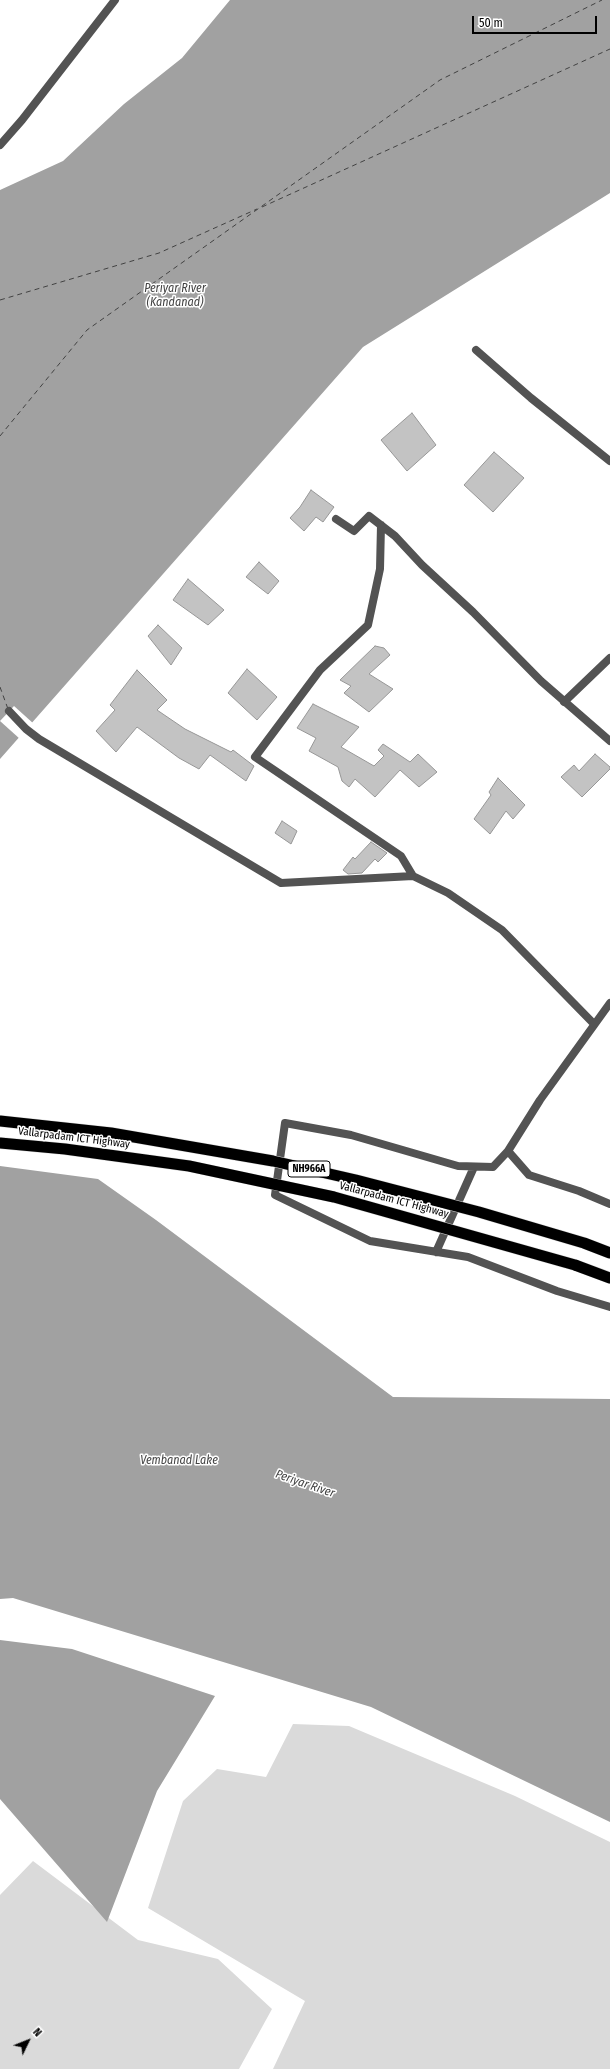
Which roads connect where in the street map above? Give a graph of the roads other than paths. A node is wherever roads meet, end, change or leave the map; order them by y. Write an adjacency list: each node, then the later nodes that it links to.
1 (115, 0): 2 (street)
2 (0, 145)
3 (476, 350): 4 (street)
4 (610, 461)
5 (336, 519): 6 (street)
6 (381, 525): 8 (street); 11 (street)
7 (610, 658): 8 (street)
8 (564, 702): 10 (street)
9 (8, 711): 11 (street)
10 (610, 741)
11 (413, 876): 13 (street)
12 (610, 1003): 13 (street)
13 (594, 1024): 16 (street)
14 (0, 1121): 20 (highway, Vallarpadam ICT Highway / NH966A, bridge)
15 (0, 1143): 21 (highway, Vallarpadam ICT Highway / NH966A, bridge)
16 (508, 1151): 17 (street); 18 (street)
17 (474, 1166): 19 (street); 19 (street)
18 (610, 1204)
19 (436, 1252): 22 (street)
20 (610, 1253)
21 (610, 1278)
22 (610, 1307)

